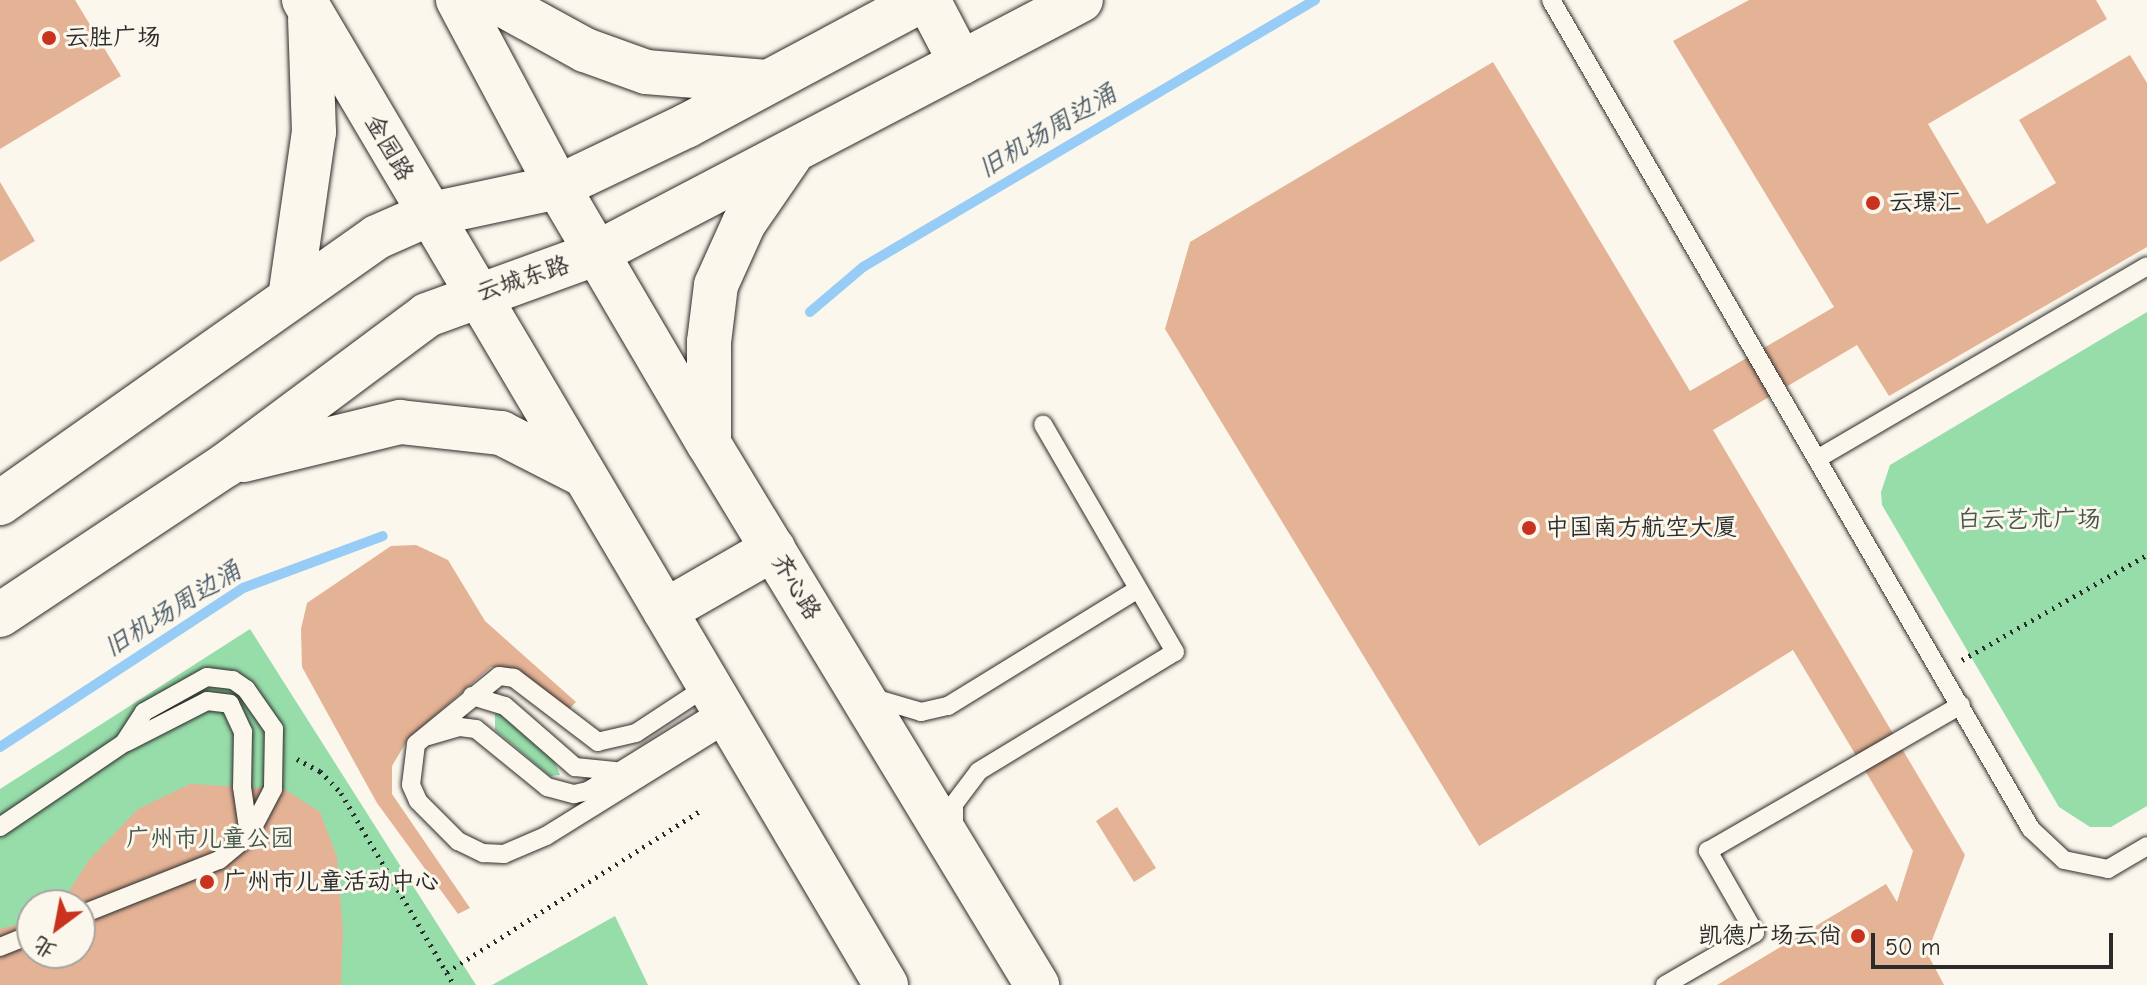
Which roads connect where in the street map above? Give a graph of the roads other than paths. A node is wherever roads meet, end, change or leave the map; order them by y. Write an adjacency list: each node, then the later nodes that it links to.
1 (458, 0): 10 (main road)
2 (494, 0): 8 (main road)
3 (925, 0): 7 (main road); 8 (main road)
4 (1081, 0): 7 (main road, 云城东路)
5 (1551, 0): 18 (lane)
6 (307, 5): 11 (main road, 金园路); 15 (main road)
7 (961, 63): 9 (main road, 云城东路)
8 (769, 82): 10 (main road)
9 (794, 151): 12 (main road, 云城东路); 17 (main road)
10 (558, 187): 11 (main road); 12 (main road, 齐心路)
11 (427, 215): 14 (main road, 金园路); 15 (main road)
12 (597, 253): 14 (main road, 云城东路); 17 (main road, 齐心路)
13 (2147, 266): 18 (lane)
14 (476, 293): 19 (main road, 云城东路); 20 (main road)
15 (290, 298): 21 (main road)
16 (1043, 424): 23 (lane)
17 (709, 444): 22 (main road, 齐心路)
18 (1817, 459): 29 (lane)
19 (226, 465): 20 (main road); 25 (main road, 云城东路)
20 (585, 477): 24 (main road)
21 (0, 503)
22 (773, 549): 24 (main road); 26 (main road, 齐心路)
23 (1138, 589): 26 (lane); 35 (lane)
24 (665, 611): 28 (main road)
25 (0, 615)
26 (859, 690): 35 (main road, 齐心路)
27 (472, 696): 28 (lane); 30 (lane); 32 (lane)
28 (720, 705): 30 (lane); 32 (lane); 38 (main road)
29 (1961, 705): 36 (lane); 40 (lane)
30 (422, 738): 32 (lane)
31 (124, 743): 33 (lane); 34 (lane); 34 (lane)
32 (622, 770)
33 (0, 827)
34 (249, 835): 37 (lane)
35 (955, 846): 39 (main road, 齐心路)
36 (2147, 846)
37 (96, 909)
38 (886, 985)
39 (1037, 985)
40 (1665, 985)

